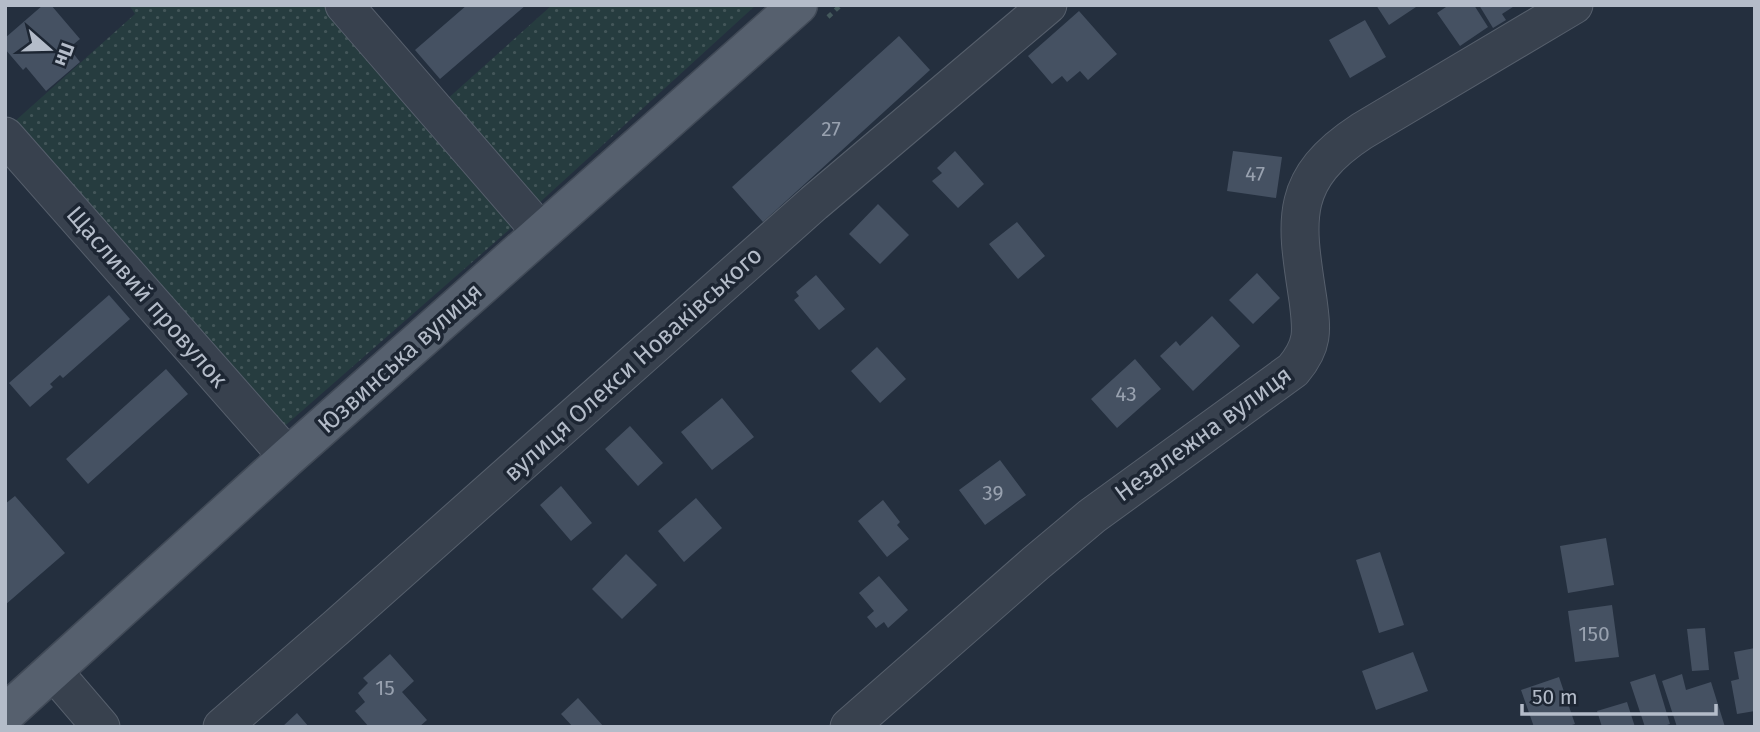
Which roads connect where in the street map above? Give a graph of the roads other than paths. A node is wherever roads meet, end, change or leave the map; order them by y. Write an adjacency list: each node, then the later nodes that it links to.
1 (344, 5): 6 (street)
2 (798, 5): 6 (main road, Юзвинська вулиця)
3 (1048, 5): 11 (street, вулиця Олекси Новаківського)
4 (1574, 5): 12 (street, Незалежна вулиця)
5 (5, 136): 7 (street, Щасливий провулок)
6 (541, 232): 7 (main road, Юзвинська вулиця)
7 (288, 457): 8 (main road, Юзвинська вулиця)
8 (53, 671): 9 (main road, Юзвинська вулиця); 10 (street)
9 (10, 699)
10 (101, 727)
11 (222, 727)
12 (849, 727)

